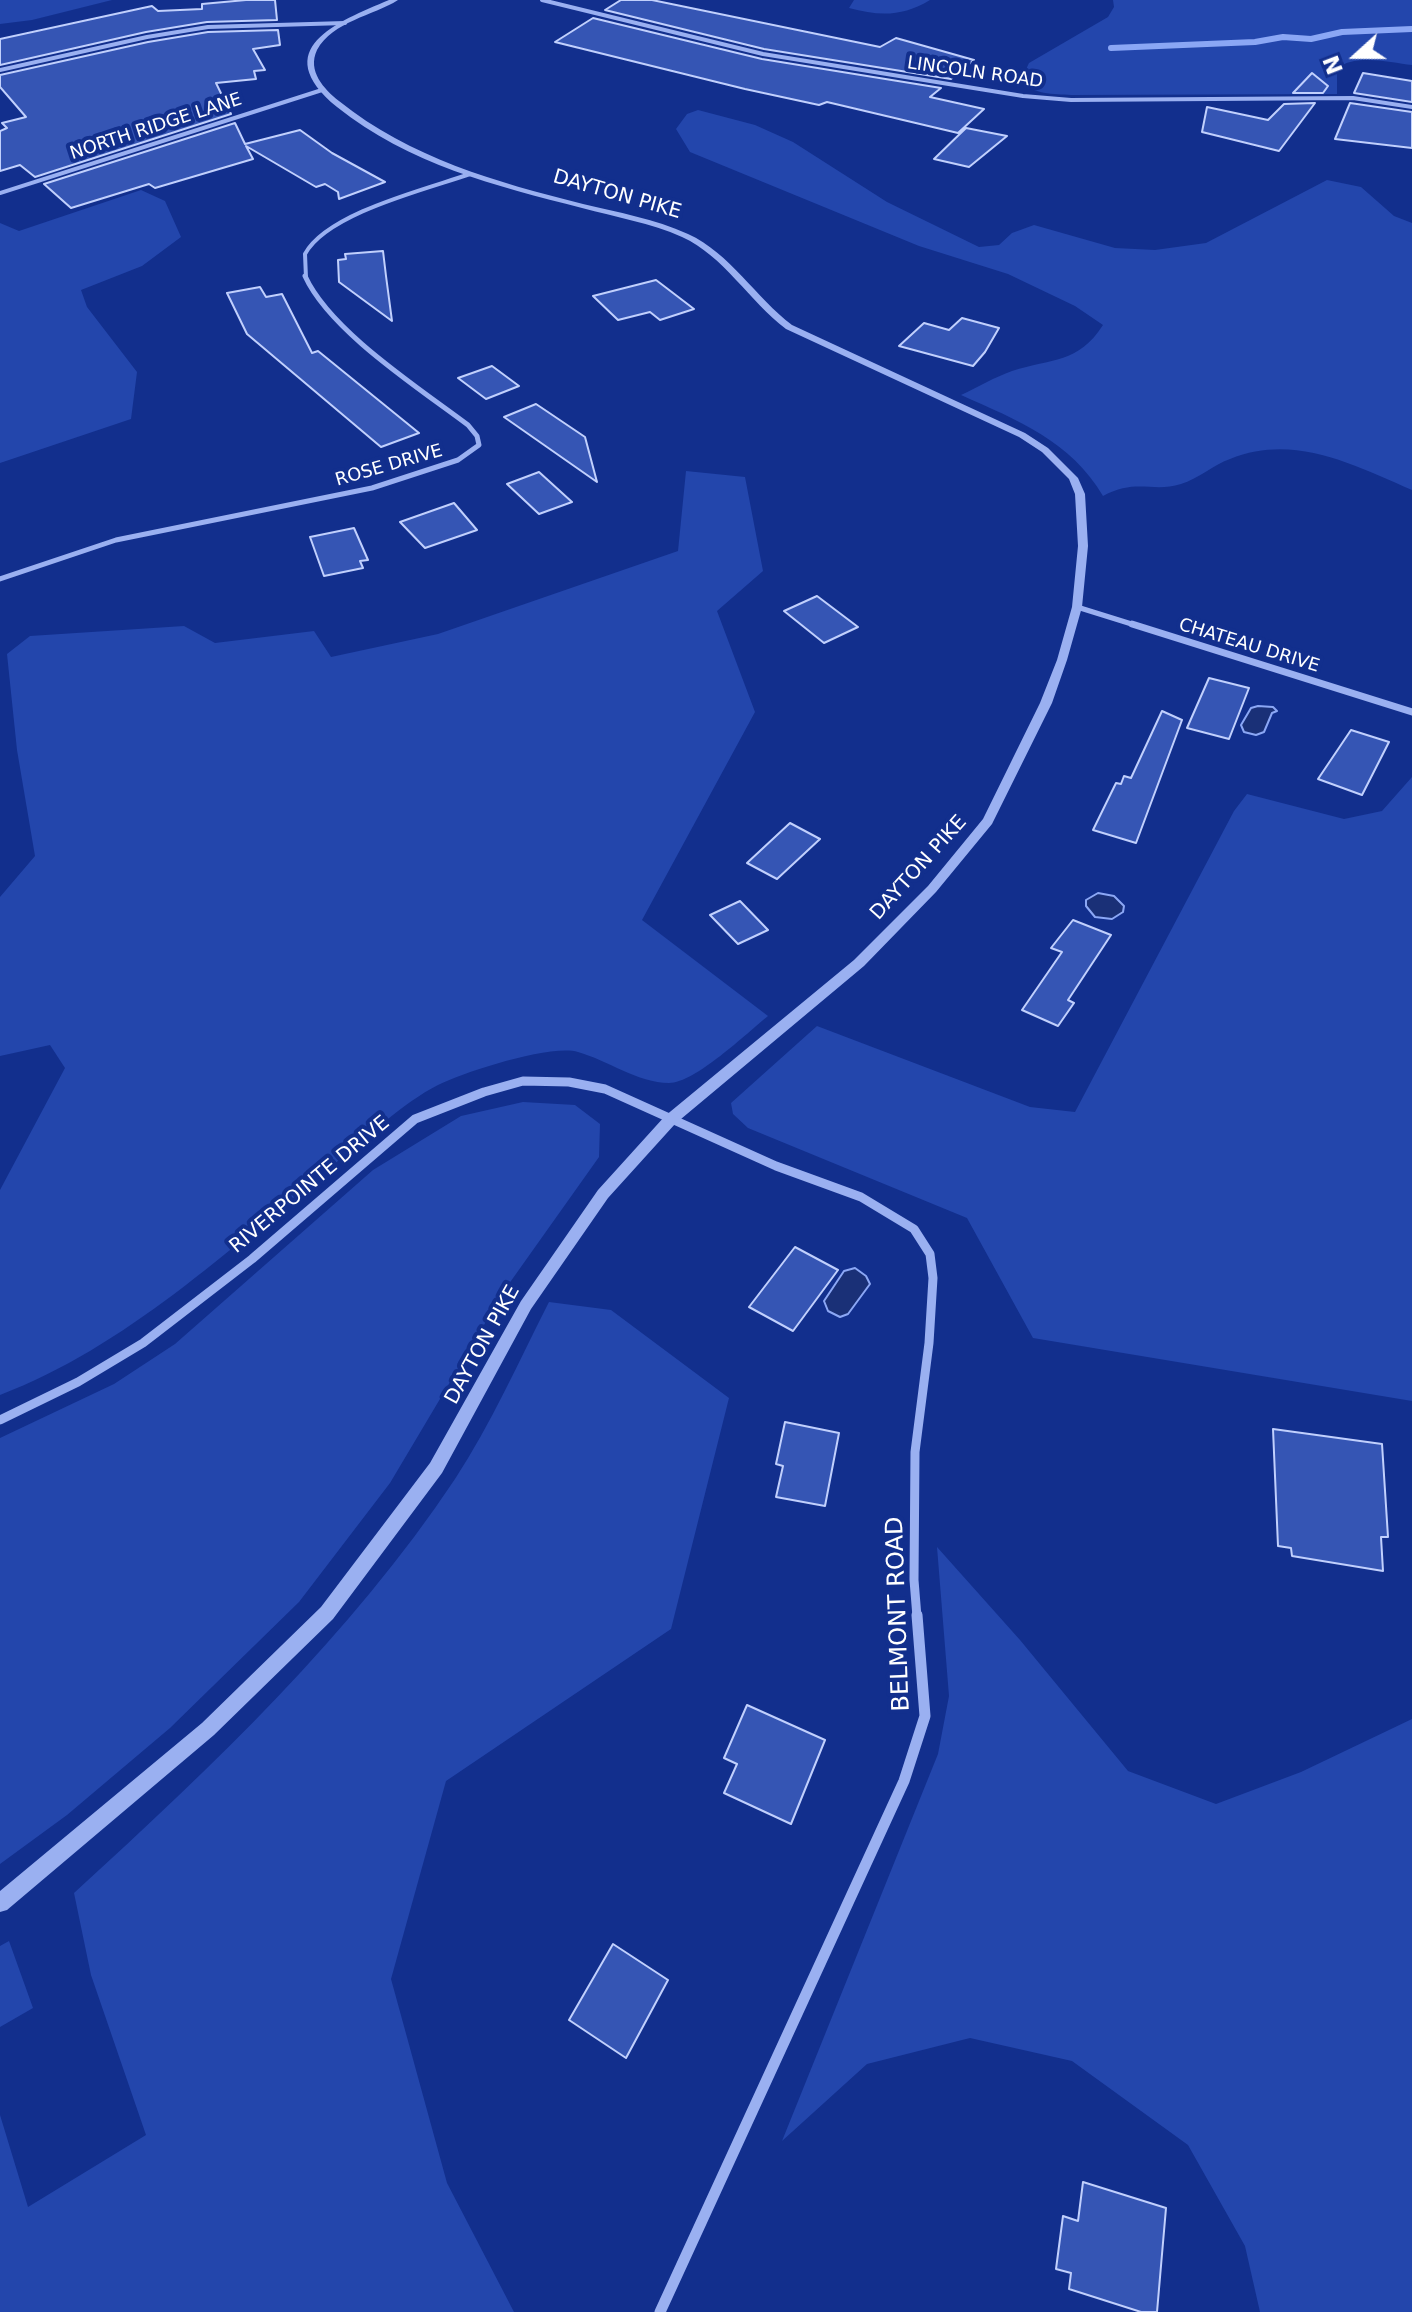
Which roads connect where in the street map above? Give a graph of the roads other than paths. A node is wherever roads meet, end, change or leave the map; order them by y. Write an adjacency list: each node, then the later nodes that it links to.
1 (395, 0): 3 (street)
2 (542, 0): 6 (street, LINCOLN ROAD)
3 (345, 23): 4 (street); 5 (street)
4 (0, 70)
5 (322, 90): 7 (street, DAYTON PIKE); 8 (street, NORTH RIDGE LANE)
6 (1412, 107)
7 (470, 174): 9 (street, ROSE DRIVE); 10 (street, DAYTON PIKE)
8 (0, 193)
9 (0, 579)
10 (1077, 607): 11 (street, CHATEAU DRIVE); 12 (street, DAYTON PIKE)
11 (1412, 712)
12 (670, 1120): 13 (street, RIVERPOINTE DRIVE); 14 (street, DAYTON PIKE); 15 (street, BELMONT ROAD)
13 (0, 1420)
14 (0, 1903)
15 (660, 2312)

